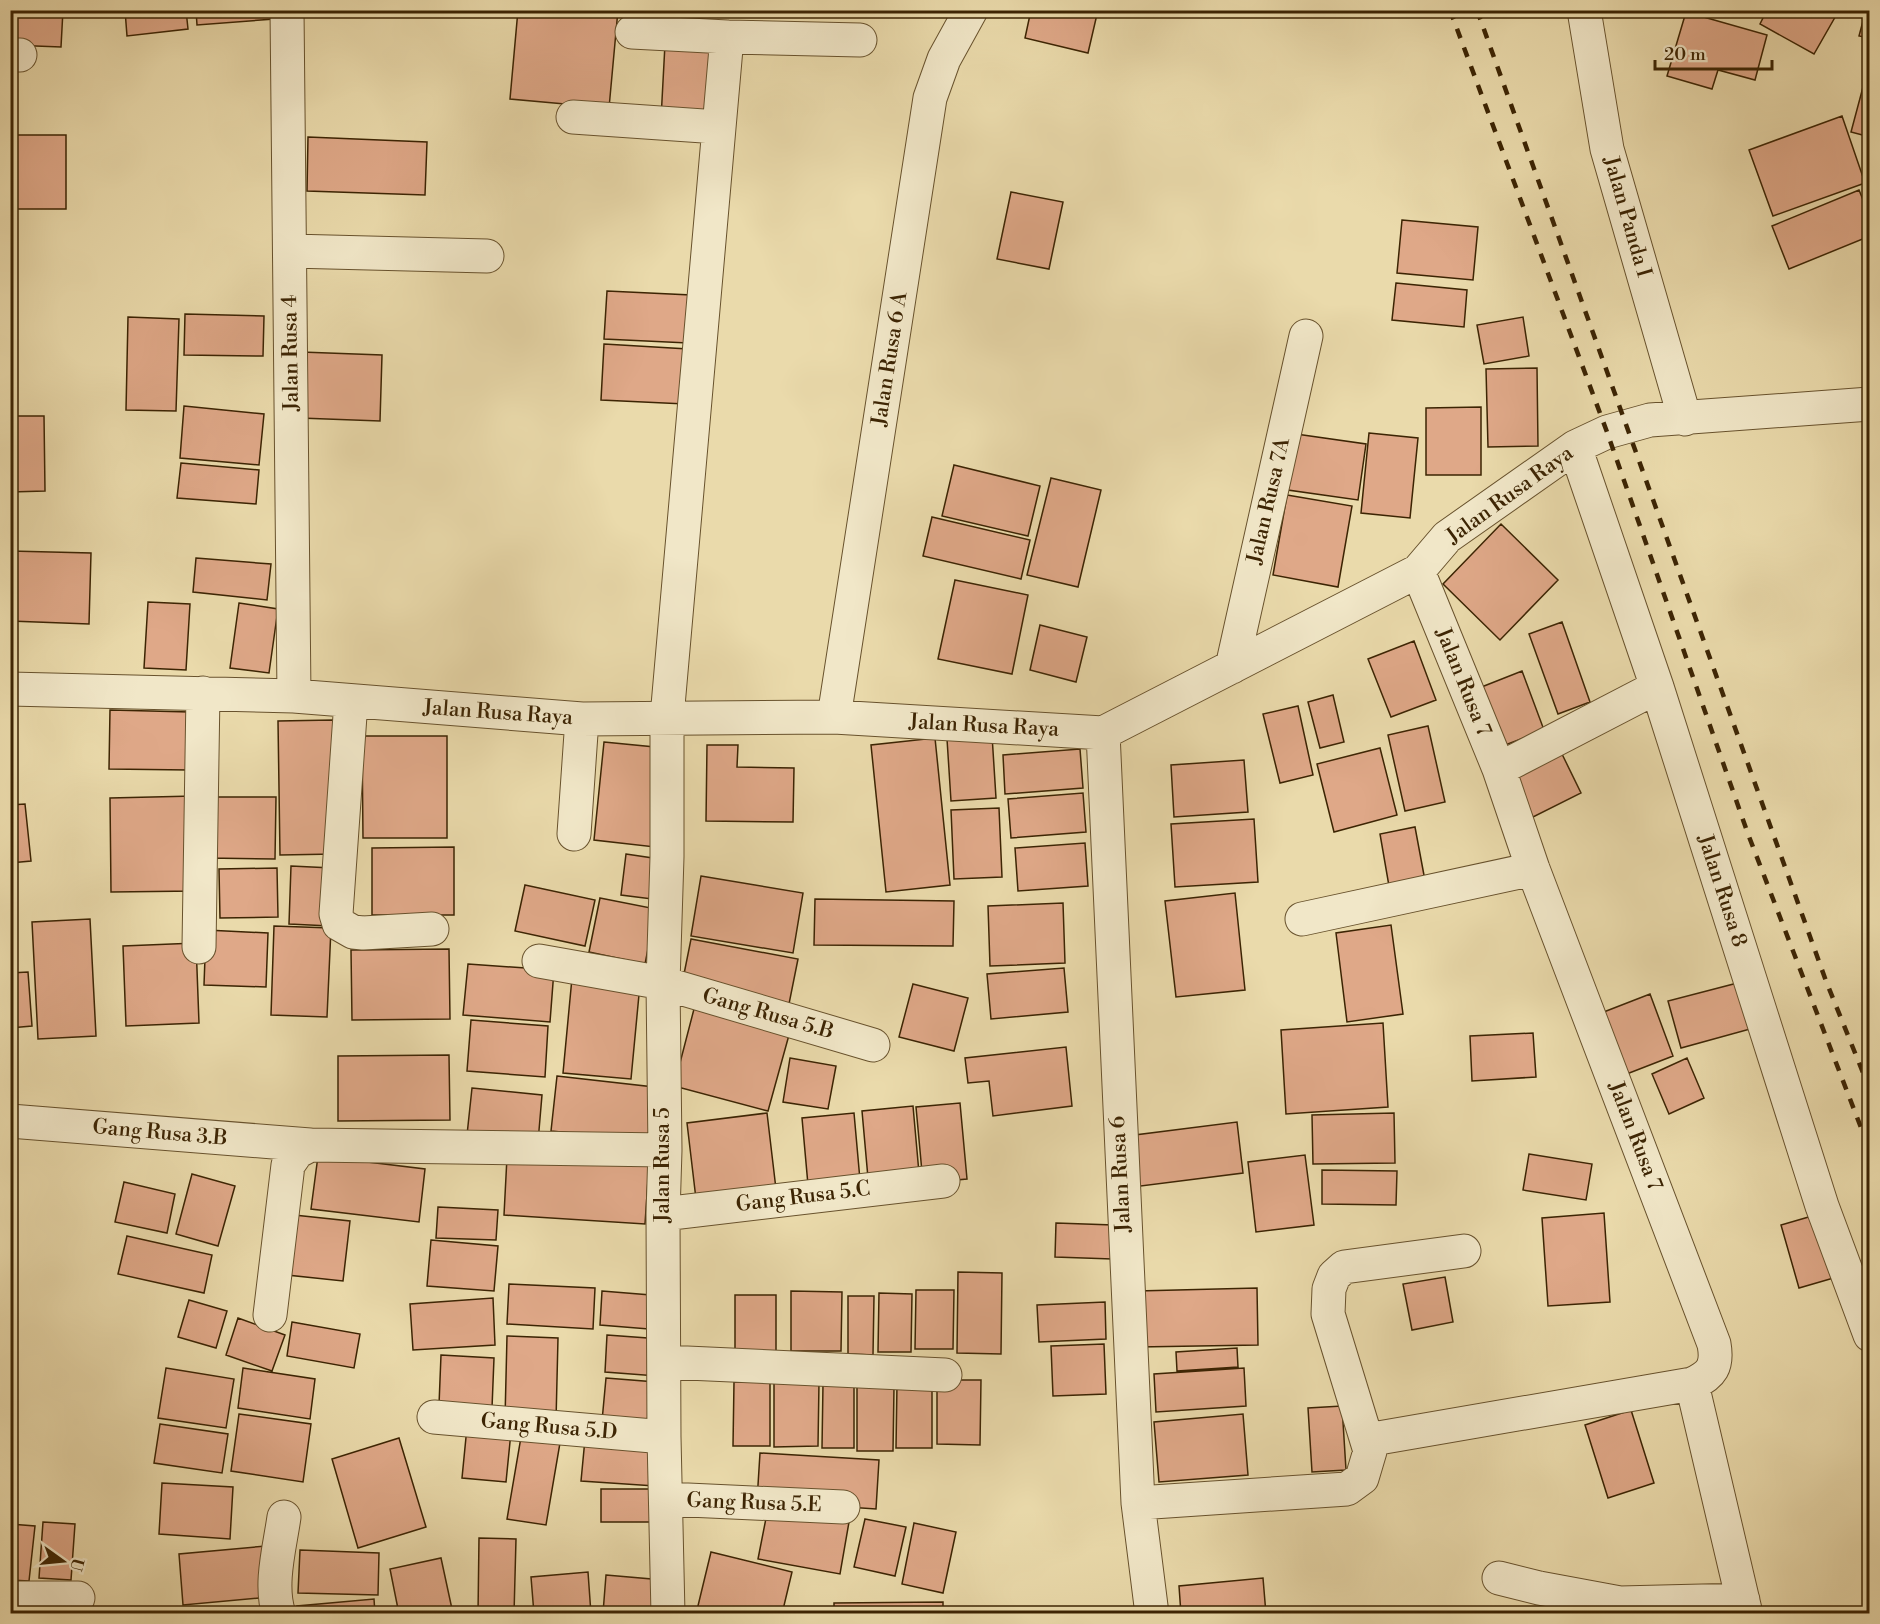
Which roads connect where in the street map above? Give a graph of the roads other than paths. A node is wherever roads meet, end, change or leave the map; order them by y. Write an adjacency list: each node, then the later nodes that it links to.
1 (287, 10): 9 (street, Jalan Rusa 4)
2 (971, 10): 23 (street, Jalan Rusa 6 A)
3 (1584, 10): 13 (street, Jalan Panda I)
4 (632, 32): 5 (street)
5 (727, 37): 6 (street); 8 (street, Jalan Rusa 5)
6 (860, 40)
7 (573, 117): 8 (street)
8 (718, 127): 22 (street, Jalan Rusa 5)
9 (290, 251): 10 (street); 20 (street, Jalan Rusa 4)
10 (487, 255)
11 (1306, 336): 16 (street, Jalan Rusa 7A)
12 (1869, 404): 13 (street, Jalan Rusa Raya)
13 (1684, 419): 14 (street, Jalan Rusa Raya)
14 (1575, 447): 15 (street, Jalan Rusa Raya); 17 (street, Jalan Rusa 8)
15 (1418, 571): 16 (street, Jalan Rusa Raya); 26 (street, Jalan Rusa 7)
16 (1232, 667): 25 (street, Jalan Rusa Raya)
17 (1657, 687): 26 (street); 42 (street, Jalan Rusa 8)
18 (10, 689): 19 (street, Jalan Rusa Raya)
19 (203, 693): 20 (street, Jalan Rusa Raya); 31 (street)
20 (294, 696): 21 (street, Jalan Rusa Raya)
21 (351, 701): 24 (street, Jalan Rusa Raya); 30 (street)
22 (668, 717): 23 (street, Jalan Rusa Raya); 24 (street, Jalan Rusa Raya); 33 (street, Jalan Rusa 5)
23 (834, 717): 25 (street, Jalan Rusa Raya)
24 (582, 719): 27 (street)
25 (1103, 733): 50 (street, Jalan Rusa 6)
26 (1499, 769): 28 (street, Jalan Rusa 7)
27 (574, 834)
28 (1533, 869): 29 (street); 45 (street, Jalan Rusa 7)
29 (1302, 920)
30 (432, 929)
31 (199, 947)
32 (539, 961): 33 (street, Gang Rusa 5.B)
33 (663, 983): 34 (street, Gang Rusa 5.B); 37 (street, Jalan Rusa 5)
34 (873, 1045)
35 (10, 1120): 36 (street, Gang Rusa 3.B)
36 (310, 1145): 37 (street, Gang Rusa 3.B); 41 (street)
37 (665, 1150): 39 (street, Jalan Rusa 5)
38 (943, 1181): 39 (street, Gang Rusa 5.C)
39 (663, 1214): 43 (street, Jalan Rusa 5)
40 (1464, 1251): 48 (street)
41 (270, 1316)
42 (1869, 1335)
43 (665, 1362): 44 (street); 47 (street, Jalan Rusa 5)
44 (945, 1375)
45 (1692, 1384): 48 (street, Jalan Rusa 7); 56 (street)
46 (434, 1417): 47 (street, Gang Rusa 5.D)
47 (664, 1437): 49 (street, Jalan Rusa 5)
48 (1367, 1440): 50 (street)
49 (666, 1500): 51 (street, Gang Rusa 5.E); 58 (street, Jalan Rusa 5)
50 (1138, 1503): 59 (street, Jalan Rusa 6)
51 (843, 1507)
52 (284, 1516): 57 (street)
53 (1499, 1578): 56 (street)
54 (10, 1598): 55 (street)
55 (78, 1598)
56 (1745, 1607)
57 (279, 1614)
58 (668, 1614)
59 (1152, 1614)

